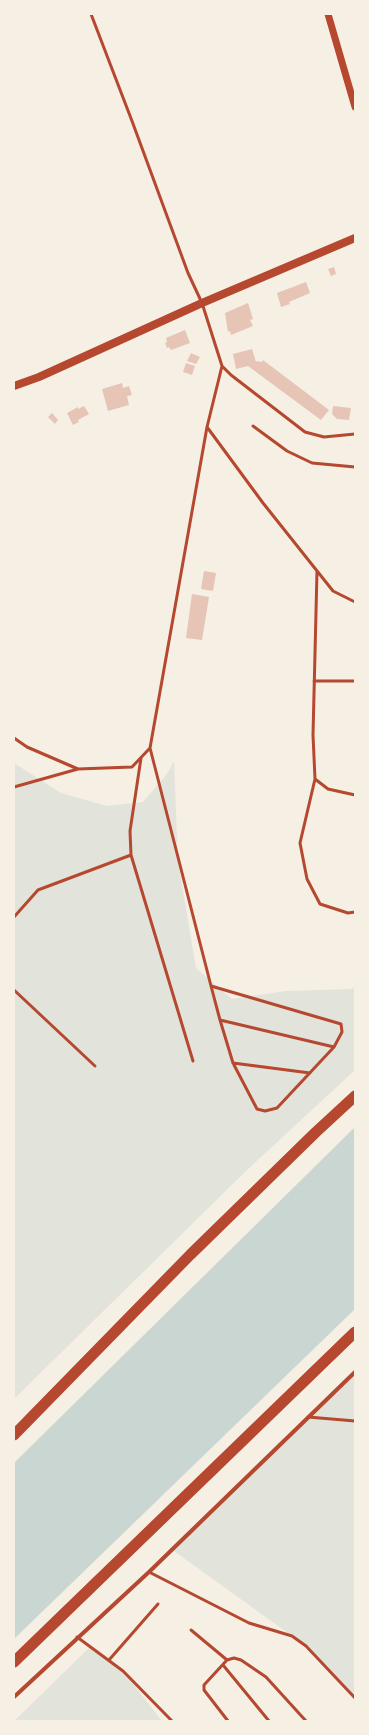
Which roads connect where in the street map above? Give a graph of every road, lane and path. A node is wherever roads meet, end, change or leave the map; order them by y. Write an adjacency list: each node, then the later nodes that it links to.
1 (91, 14): 5 (lane)
2 (328, 14): 3 (street)
3 (355, 107)
4 (355, 238): 5 (main road)
5 (202, 303): 6 (lane); 7 (main road)
6 (222, 366): 9 (lane); 10 (lane)
7 (14, 386)
8 (253, 426): 11 (lane)
9 (207, 427): 12 (lane); 17 (lane)
10 (355, 434)
11 (355, 467)
12 (317, 570): 13 (lane); 14 (lane)
13 (355, 602)
14 (314, 681): 15 (lane); 20 (lane)
15 (355, 681)
16 (14, 738): 19 (lane)
17 (150, 748): 18 (lane); 26 (lane)
18 (141, 758): 19 (lane); 23 (lane)
19 (78, 770): 21 (lane)
20 (315, 779): 22 (lane); 24 (lane)
21 (14, 787)
22 (355, 795)
23 (131, 855): 25 (lane); 30 (lane)
24 (355, 912)
25 (14, 917)
26 (211, 986): 28 (lane); 29 (lane)
27 (14, 990): 32 (lane)
28 (220, 1020): 29 (lane); 31 (lane)
29 (334, 1047): 33 (lane)
30 (193, 1061)
31 (233, 1063): 33 (lane); 33 (lane)
32 (95, 1066)
33 (310, 1073)
34 (355, 1096): 39 (highway)
35 (355, 1332): 46 (highway)
36 (355, 1372): 37 (street)
37 (308, 1417): 38 (lane); 40 (street)
38 (355, 1421)
39 (14, 1435)
40 (148, 1572): 43 (street); 49 (lane)
41 (158, 1604): 44 (lane)
42 (191, 1630): 45 (lane)
43 (77, 1637): 44 (lane); 48 (street)
44 (109, 1660): 50 (lane)
45 (228, 1660): 47 (lane); 53 (lane)
46 (14, 1662)
47 (223, 1665): 51 (lane); 52 (lane)
48 (14, 1697)
49 (355, 1698)
50 (172, 1721)
51 (228, 1721)
52 (269, 1721)
53 (306, 1721)

